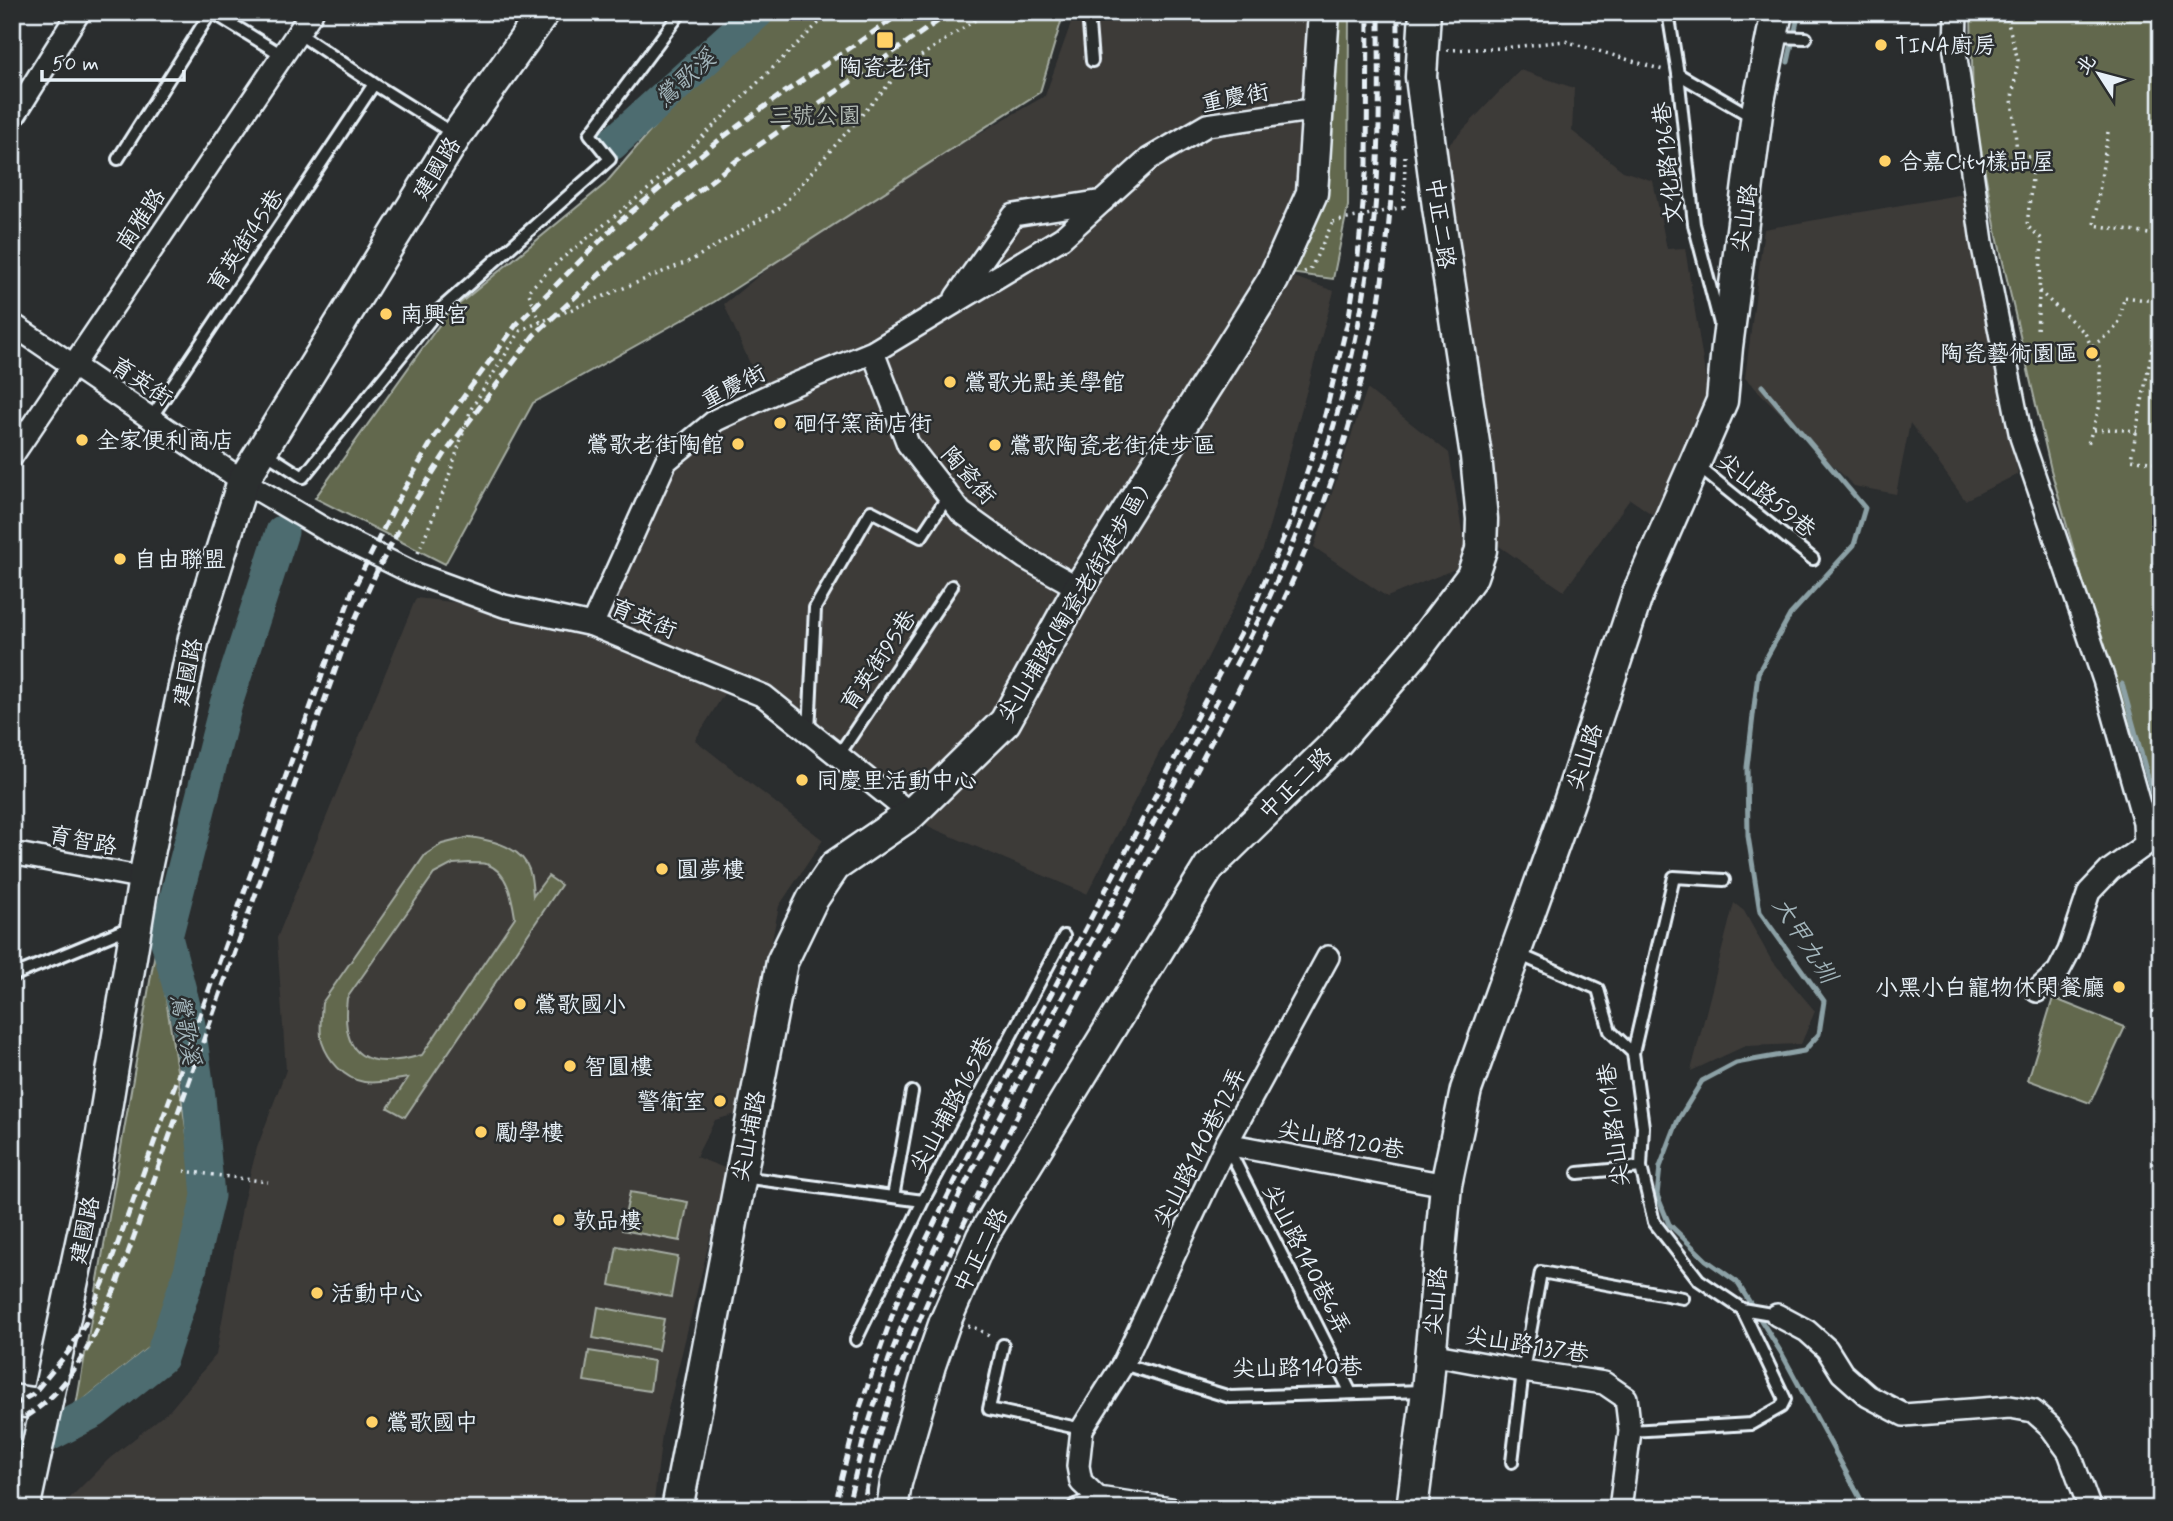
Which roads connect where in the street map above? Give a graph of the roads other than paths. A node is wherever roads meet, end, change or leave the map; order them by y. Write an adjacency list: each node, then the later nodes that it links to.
1 (79, 12): 19 (street)
2 (211, 12): 14 (lane); 22 (lane)
3 (312, 12): 12 (street, 南雅路)
4 (544, 12): 21 (main road, 建國路)
5 (681, 12): 30 (lane)
6 (1088, 12): 15 (lane)
7 (1324, 12): 18 (main road)
8 (1425, 12): 78 (main road, 中正二路)
9 (1668, 12): 16 (lane, 文化路136巷)
10 (1956, 12): 50 (street)
11 (1778, 29): 13 (lane); 20 (main road, 尖山路)
12 (298, 33): 14 (street, 南雅路); 17 (lane)
13 (1807, 38)
14 (282, 55): 28 (street, 南雅路)
15 (1092, 61)
16 (1678, 74): 20 (lane); 26 (lane, 文化路136巷)
17 (374, 85): 21 (lane); 29 (lane, 育英街45巷)
18 (1317, 109): 23 (street, 重慶街); 37 (main road, 尖山埔路(陶瓷老街徒步區))
19 (12, 119)
20 (1757, 120): 26 (main road, 尖山路)
21 (456, 136): 30 (main road, 建國路)
22 (118, 159)
23 (1103, 201): 24 (street, 重慶街); 24 (street, 重慶街)
24 (951, 304): 27 (street, 重慶街)
25 (12, 324): 28 (street, 育英街)
26 (1727, 347): 32 (main road, 尖山路)
27 (873, 352): 34 (street, 陶瓷街); 38 (street, 重慶街)
28 (74, 366): 29 (street, 育英街); 31 (street, 南雅路)
29 (151, 418): 33 (street, 育英街)
30 (261, 450): 33 (main road, 建國路)
31 (12, 456)
32 (1695, 463): 35 (lane, 尖山路59巷); 47 (main road, 尖山路)
33 (243, 481): 38 (street, 育英街); 43 (main road, 建國路)
34 (948, 496): 37 (street, 陶瓷街); 39 (lane)
35 (1813, 559)
36 (952, 586): 40 (lane, 育英街95巷)
37 (1079, 589): 41 (main road, 尖山埔路(陶瓷老街徒步區))
38 (592, 625): 39 (street, 育英街)
39 (809, 733): 40 (street, 育英街)
40 (838, 756): 41 (street, 育英街)
41 (911, 814): 56 (main road, 尖山埔路)
42 (12, 853): 43 (street, 育智路)
43 (144, 878): 45 (main road, 建國路)
44 (1724, 880): 51 (lane)
45 (136, 925): 49 (lane); 71 (main road, 建國路)
46 (1064, 936): 59 (lane, 尖山埔路165巷)
47 (1515, 953): 51 (lane, 尖山路101巷); 57 (main road, 尖山路)
48 (1328, 957): 53 (street, 尖山路140巷12弄)
49 (12, 976)
50 (2037, 991)
51 (1633, 1052): 54 (lane, 尖山路101巷)
52 (912, 1091): 58 (lane)
53 (1226, 1144): 57 (street, 尖山路120巷); 66 (street, 尖山路140巷12弄); 69 (lane, 尖山路140巷6弄)
54 (1641, 1167): 55 (lane); 61 (lane, 尖山路101巷)
55 (1578, 1173)
56 (739, 1177): 58 (lane, 尖山埔路165巷); 77 (main road, 尖山埔路)
57 (1446, 1185): 65 (main road, 尖山路)
58 (893, 1197): 59 (lane, 尖山埔路165巷)
59 (923, 1201): 63 (lane)
60 (1683, 1298): 67 (lane)
61 (1746, 1310): 62 (lane); 73 (lane)
62 (1777, 1315): 83 (street)
63 (856, 1340)
64 (1003, 1345): 72 (lane)
65 (1430, 1354): 67 (street, 尖山路137巷); 68 (main road, 尖山路)
66 (1123, 1364): 69 (lane, 尖山路140巷); 72 (street)
67 (1523, 1371): 73 (street, 尖山路137巷); 74 (lane)
68 (1427, 1391): 69 (lane, 尖山路140巷); 81 (main road, 尖山路)
69 (1351, 1393)
70 (12, 1400): 71 (main road)
71 (44, 1410): 76 (main road, 建國路)
72 (1082, 1429): 75 (street)
73 (1630, 1431): 82 (street, 尖山路137巷)
74 (1512, 1462)
75 (1098, 1497): 79 (lane); 80 (street)
76 (24, 1509)
77 (677, 1509)
78 (892, 1509)
79 (1073, 1509)
80 (1171, 1509)
81 (1412, 1509)
82 (1620, 1509)
83 (2090, 1509)

